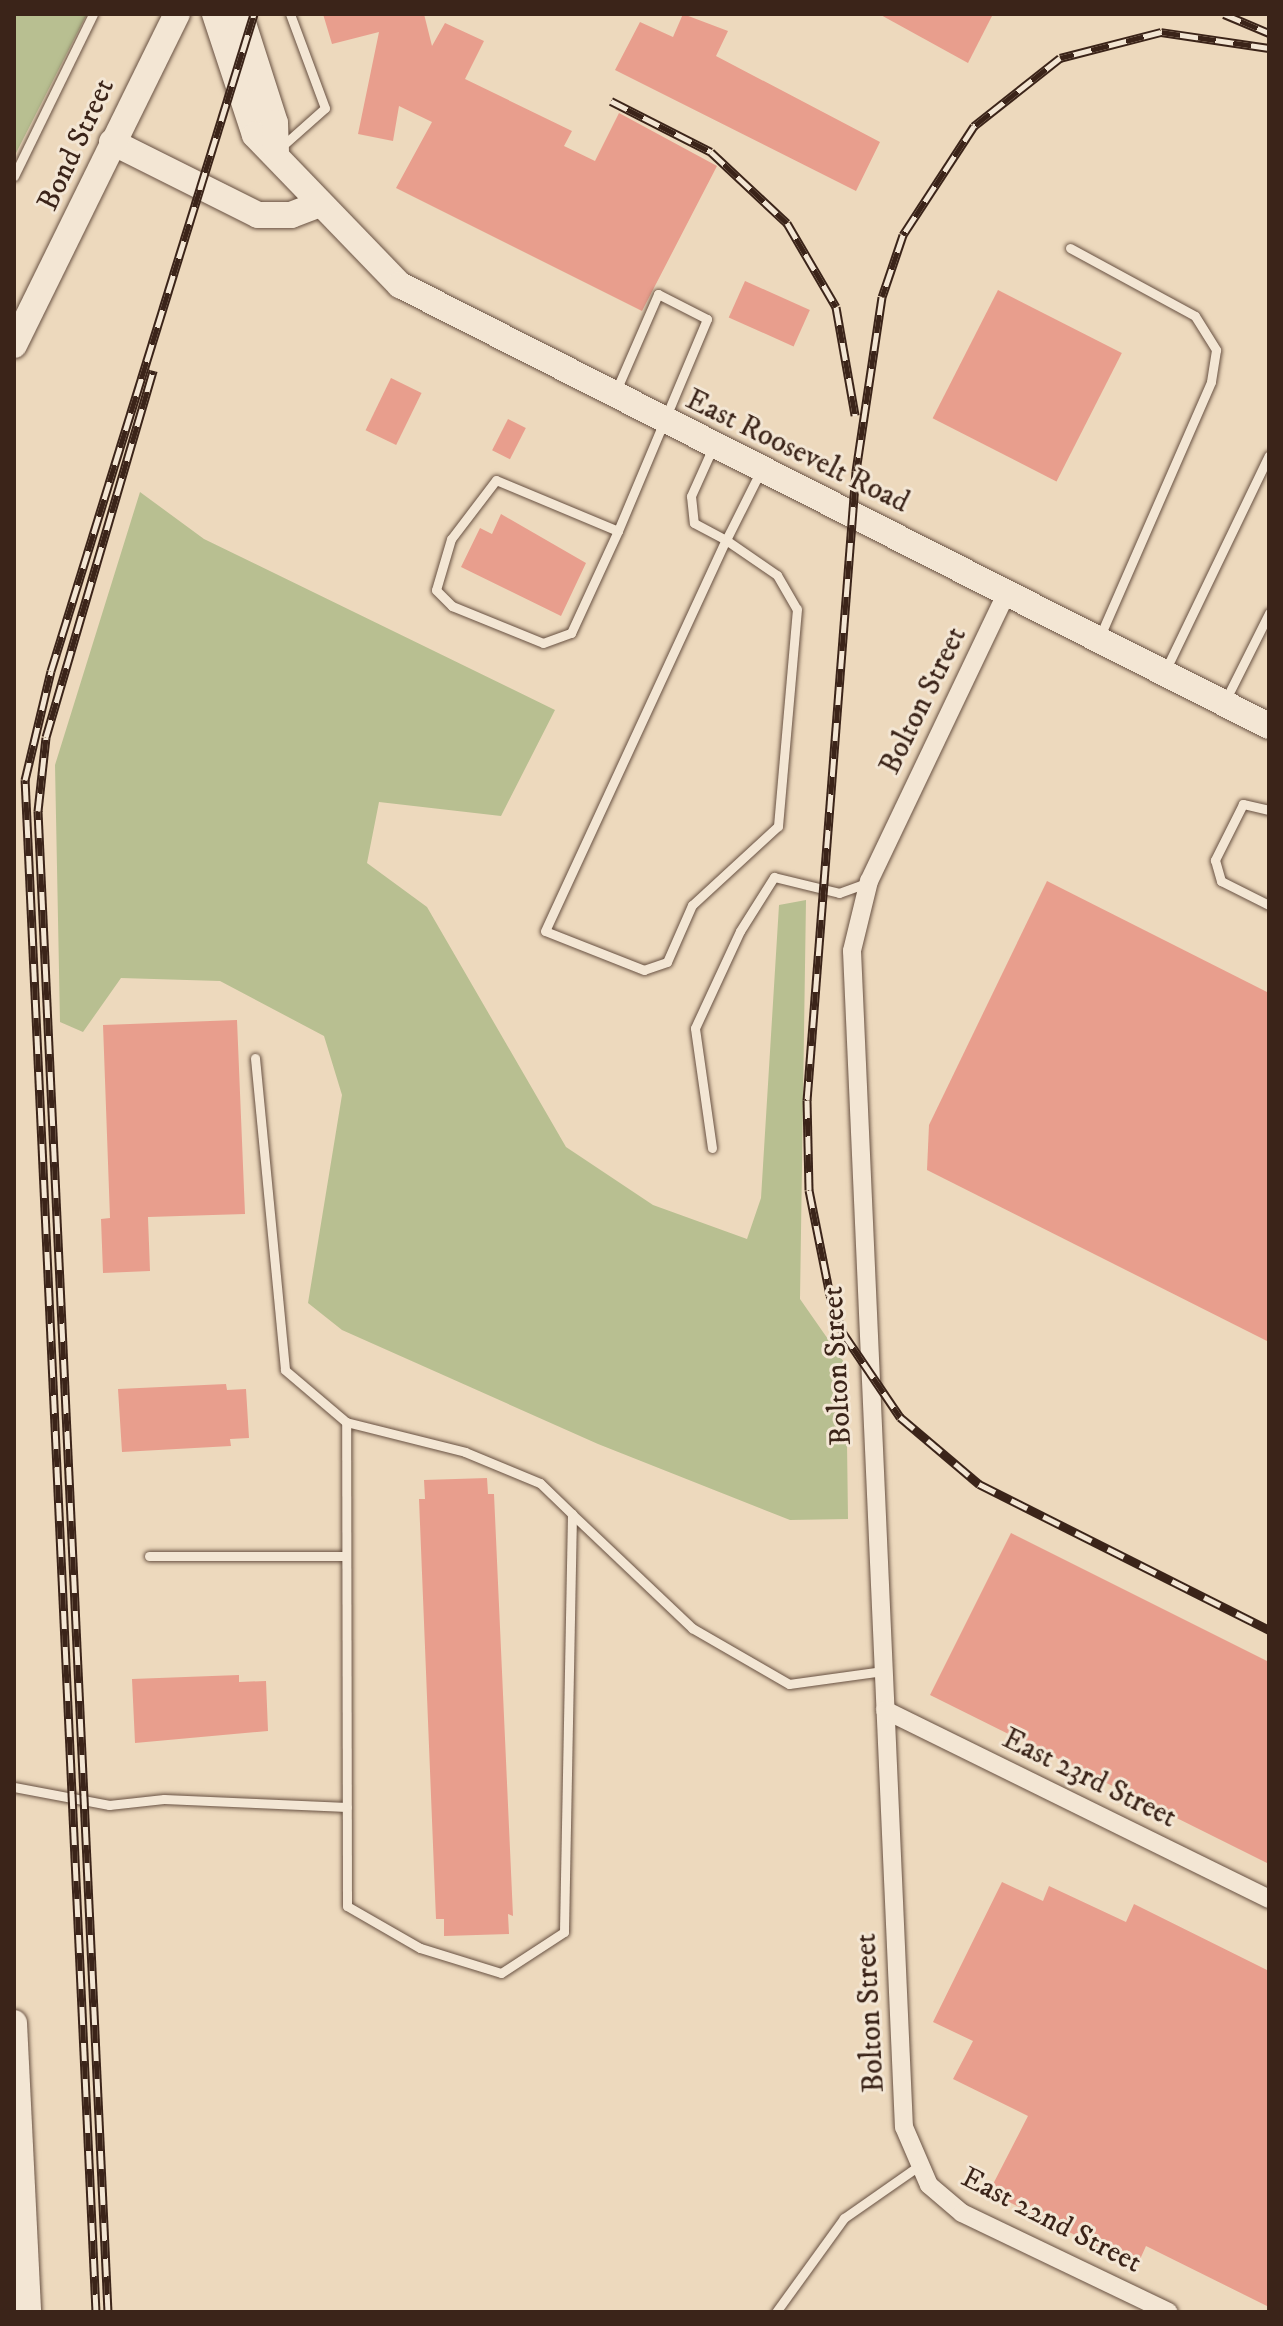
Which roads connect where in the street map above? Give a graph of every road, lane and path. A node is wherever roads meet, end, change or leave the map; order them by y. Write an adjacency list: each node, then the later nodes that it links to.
1 (93, 14): 8 (lane)
2 (177, 14): 6 (main road, Bond Street)
3 (215, 14): 7 (main road, East Roosevelt Road)
4 (240, 14): 7 (main road)
5 (290, 14): 7 (lane)
6 (112, 142): 9 (main road); 11 (main road, Bond Street)
7 (276, 151): 9 (main road, East Roosevelt Road)
8 (14, 176)
9 (319, 204): 12 (main road, East Roosevelt Road)
10 (1070, 248): 21 (lane)
11 (14, 345)
12 (613, 397): 13 (main road, East Roosevelt Road); 13 (lane)
13 (667, 424): 14 (main road, East Roosevelt Road); 17 (lane)
14 (713, 447): 16 (main road, East Roosevelt Road); 18 (lane)
15 (1269, 455): 22 (lane)
16 (761, 470): 18 (lane); 19 (main road, East Roosevelt Road)
17 (618, 531): 17 (lane)
18 (726, 540): 18 (lane)
19 (1007, 592): 21 (main road, East Roosevelt Road); 26 (street, Bolton Street)
20 (1269, 613): 23 (lane)
21 (1098, 639): 22 (main road, East Roosevelt Road)
22 (1164, 673): 23 (main road, East Roosevelt Road)
23 (1224, 703): 24 (main road, East Roosevelt Road)
24 (1269, 726)
25 (1269, 810): 27 (lane)
26 (869, 881): 29 (lane); 34 (street, Bolton Street)
27 (1269, 905)
28 (255, 1058): 30 (lane)
29 (712, 1148)
30 (346, 1422): 31 (lane); 33 (lane)
31 (572, 1514): 34 (lane); 37 (lane)
32 (149, 1556): 33 (lane)
33 (346, 1556): 37 (lane)
34 (883, 1671): 35 (street, Bolton Street)
35 (885, 1710): 38 (street, East 23rd Street); 40 (street, Bolton Street)
36 (14, 1787): 37 (lane)
37 (347, 1807)
38 (1269, 1899)
39 (14, 2023): 41 (main road)
40 (917, 2167): 42 (lane); 43 (street, East 22nd Street)
41 (28, 2312)
42 (776, 2312)
43 (1169, 2312)

